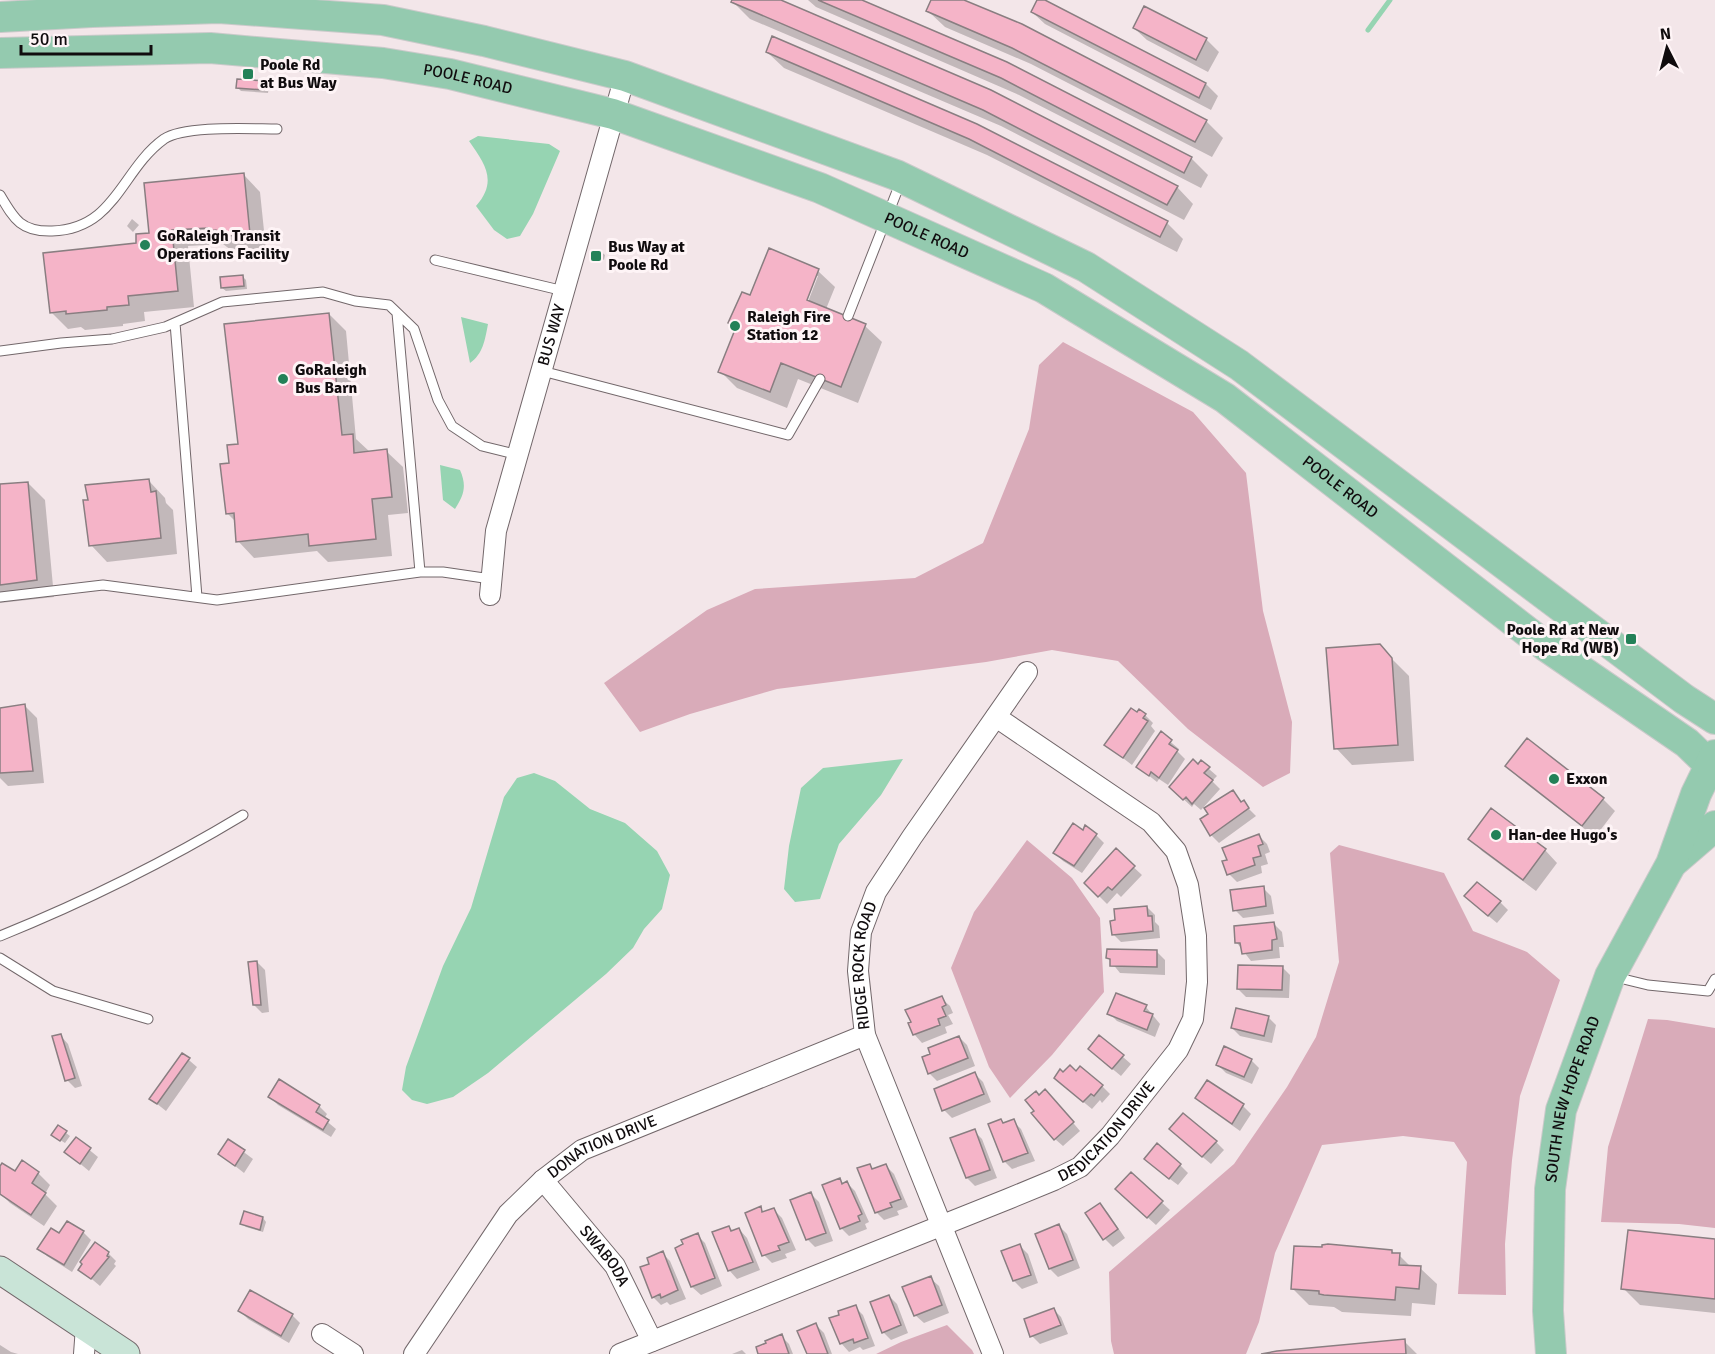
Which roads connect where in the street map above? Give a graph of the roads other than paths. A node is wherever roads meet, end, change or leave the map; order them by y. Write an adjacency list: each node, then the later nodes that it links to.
1 (0, 17): 3 (main road)
2 (0, 53): 4 (main road, POOLE ROAD)
3 (625, 76): 4 (street, BUS WAY); 6 (main road)
4 (614, 114): 8 (main road, POOLE ROAD); 10 (street, BUS WAY)
5 (278, 129): 7 (lane)
6 (902, 178): 8 (lane); 15 (main road)
7 (0, 195)
8 (885, 217): 12 (lane); 18 (main road, POOLE ROAD)
9 (435, 260): 10 (lane)
10 (564, 291): 16 (street, BUS WAY)
11 (397, 313): 13 (lane); 19 (lane); 20 (lane)
12 (848, 316)
13 (175, 323): 14 (lane); 23 (lane)
14 (0, 351)
15 (1239, 365): 18 (main road); 26 (main road)
16 (542, 371): 17 (lane); 19 (street, BUS WAY)
17 (820, 379)
18 (1225, 398): 27 (main road, POOLE ROAD)
19 (519, 455): 21 (street, BUS WAY)
20 (420, 572): 21 (lane); 23 (lane)
21 (491, 587)
22 (0, 597): 23 (lane)
23 (197, 597)
24 (1027, 672): 25 (street, RIDGE ROCK ROAD)
25 (996, 717): 37 (street, RIDGE ROCK ROAD); 39 (street, DEDICATION DRIVE)
26 (1715, 718)
27 (1713, 763): 30 (main road, SOUTH NEW HOPE ROAD)
28 (243, 815): 31 (lane)
29 (1715, 826): 30 (main road, SOUTH NEW HOPE ROAD)
30 (1671, 864): 33 (main road, SOUTH NEW HOPE ROAD)
31 (0, 936)
32 (0, 958): 36 (lane)
33 (1610, 976): 35 (lane); 50 (main road, SOUTH NEW HOPE ROAD)
34 (1715, 979): 35 (lane)
35 (1711, 993)
36 (148, 1019)
37 (865, 1035): 38 (street, DONATION DRIVE); 39 (street, RIDGE ROCK ROAD)
38 (543, 1180): 43 (street, SWABODA); 47 (street, DONATION DRIVE)
39 (942, 1225): 43 (street, DEDICATION DRIVE); 49 (street, RIDGE ROCK ROAD)
40 (0, 1270): 41 (street)
41 (86, 1327): 44 (street); 45 (street)
42 (322, 1334): 46 (street)
43 (652, 1341): 48 (street, DEDICATION DRIVE)
44 (84, 1354)
45 (126, 1354)
46 (353, 1354)
47 (414, 1354)
48 (620, 1354)
49 (993, 1354)
50 (1551, 1354)

